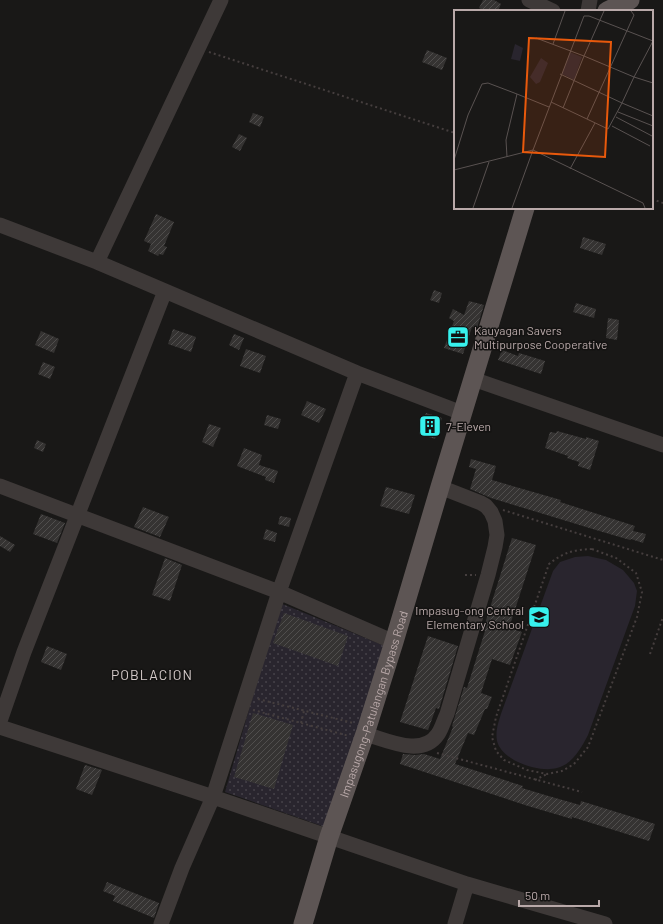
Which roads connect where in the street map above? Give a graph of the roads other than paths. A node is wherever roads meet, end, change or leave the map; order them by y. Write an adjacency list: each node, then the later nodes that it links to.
1 (222, 0): 10 (street)
2 (529, 0): 5 (street)
3 (590, 0): 6 (street)
4 (630, 0): 7 (main road)
5 (551, 10)
6 (588, 10)
7 (609, 10)
8 (525, 209): 13 (main road, Impasugong-Patulangan Bypass Road)
9 (0, 225): 10 (street)
10 (97, 262): 11 (street)
11 (165, 291): 12 (street); 18 (street)
12 (357, 373): 14 (street); 19 (street)
13 (473, 379): 14 (main road, Impasugong-Patulangan Bypass Road); 15 (street)
14 (462, 414): 17 (main road, Impasugong-Patulangan Bypass Road)
15 (663, 445)
16 (0, 486): 18 (street)
17 (440, 487): 20 (main road, Impasugong-Patulangan Bypass Road); 23 (street)
18 (77, 516): 19 (street); 21 (street)
19 (279, 592): 20 (street); 24 (street)
20 (394, 642): 23 (main road, Impasugong-Patulangan Bypass Road)
21 (0, 721)
22 (0, 727): 24 (street)
23 (365, 734): 25 (main road, Impasugong-Patulangan Bypass Road)
24 (213, 797): 25 (street); 27 (street)
25 (330, 837): 26 (street); 28 (main road, Impasugong-Patulangan Bypass Road)
26 (467, 884): 29 (street); 30 (street)
27 (161, 924)
28 (303, 924)
29 (455, 924)
30 (605, 924)

